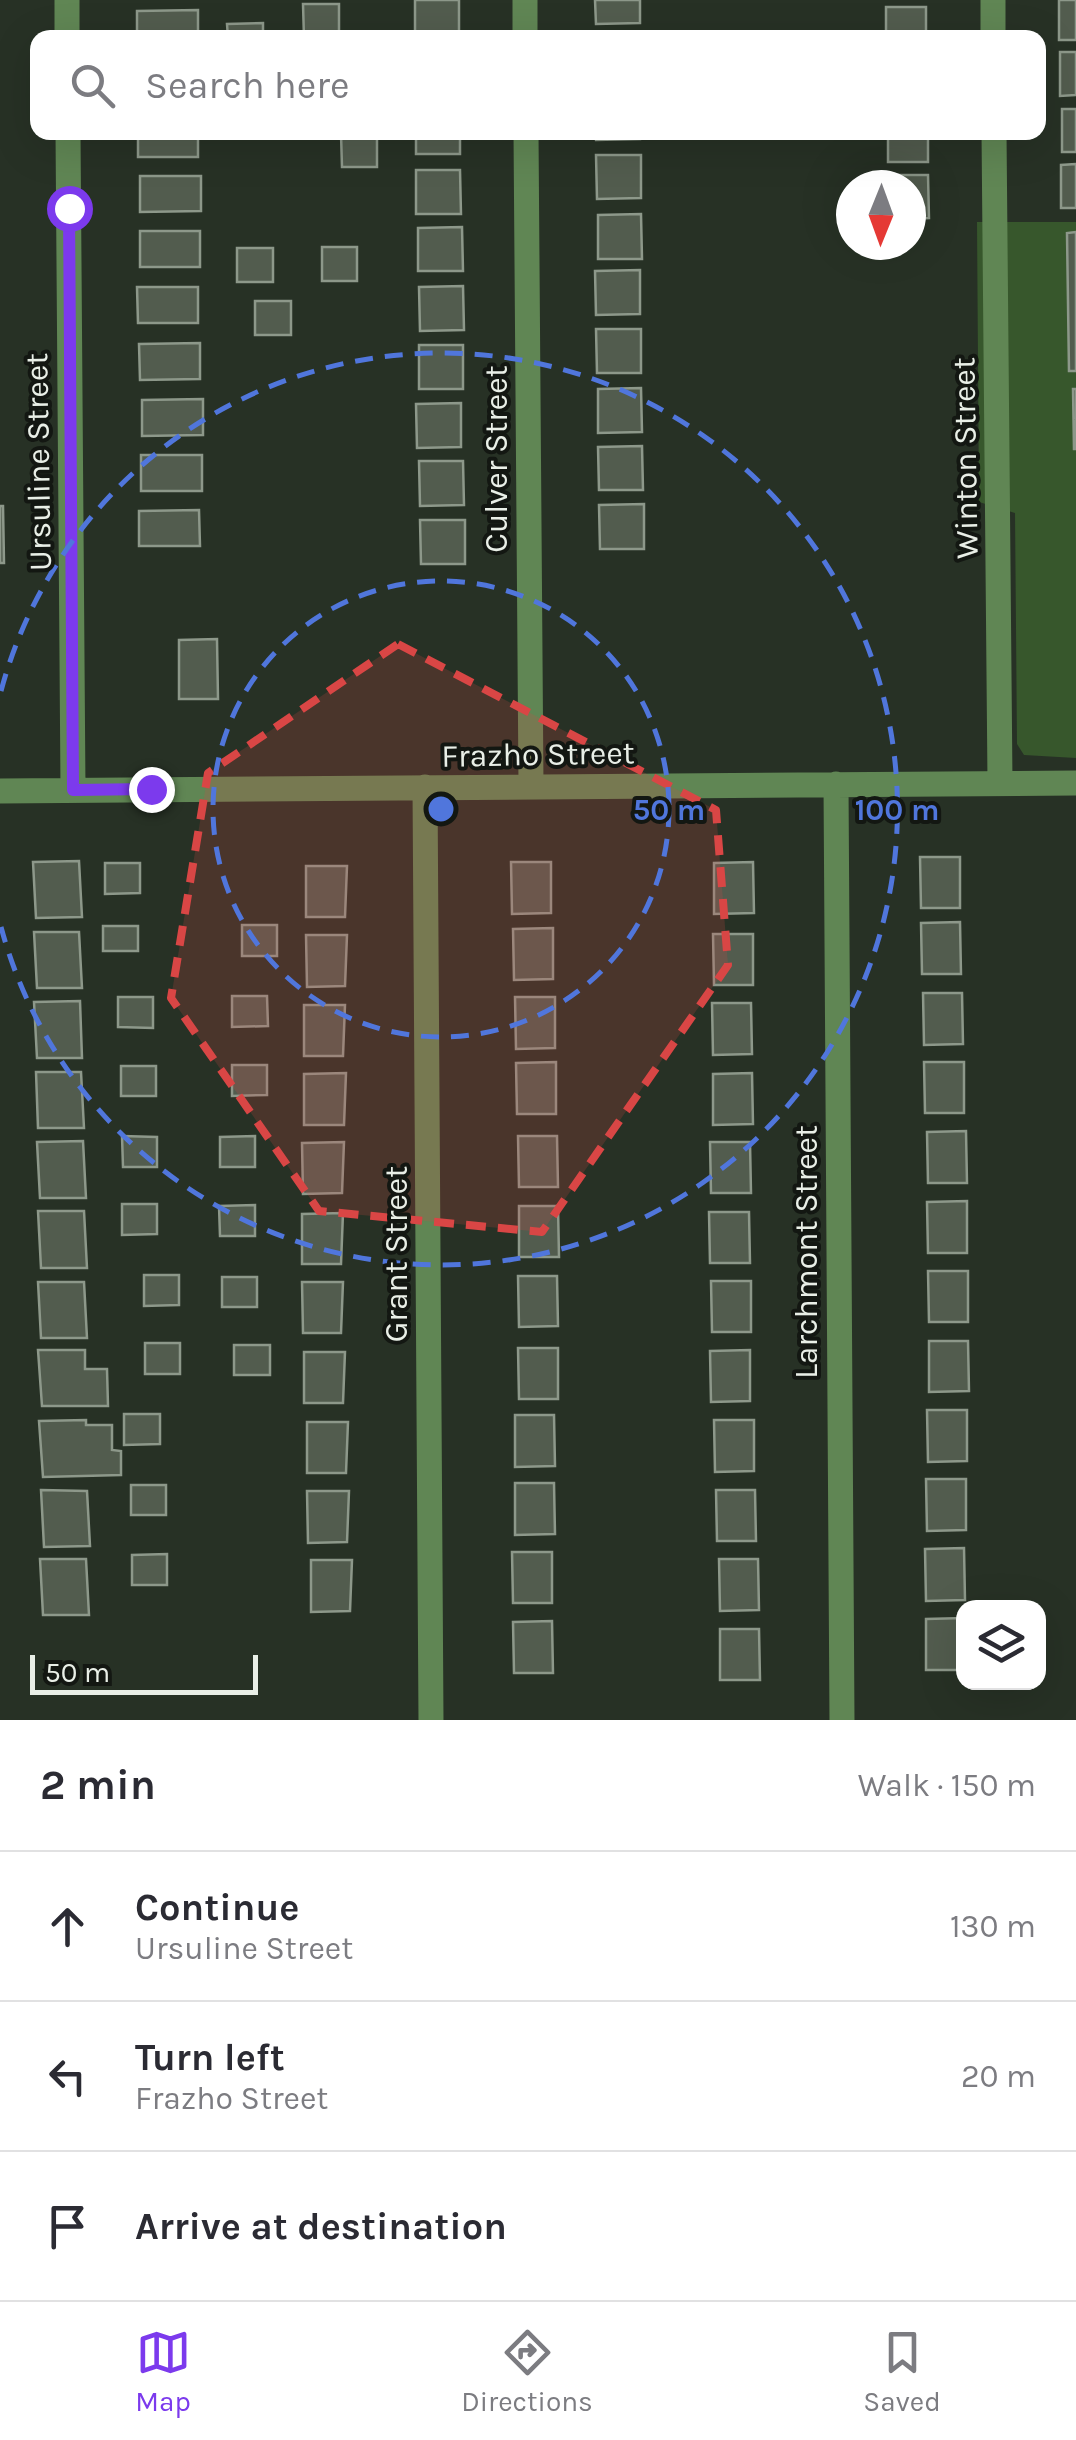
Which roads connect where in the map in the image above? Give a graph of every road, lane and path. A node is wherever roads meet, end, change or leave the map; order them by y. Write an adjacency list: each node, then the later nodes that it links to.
1 (67, 0): 4 (street)
2 (525, 0): 5 (street)
3 (993, 0): 6 (street)
4 (67, 30)
5 (525, 30)
6 (993, 30)
7 (68, 140): 15 (street, Ursuline Street)
8 (526, 140): 13 (street, Culver Street)
9 (994, 140): 10 (street, Winton Street)
10 (1000, 783): 11 (street, Frazho Street); 12 (street, Frazho Street)
11 (1076, 783)
12 (836, 784): 13 (street, Frazho Street); 18 (street, Larchmont Street)
13 (530, 786): 14 (street, Frazho Street)
14 (425, 788): 15 (street, Frazho Street); 17 (street, Grant Street)
15 (73, 790): 16 (street, Frazho Street)
16 (0, 791)
17 (431, 1720)
18 (842, 1720)

